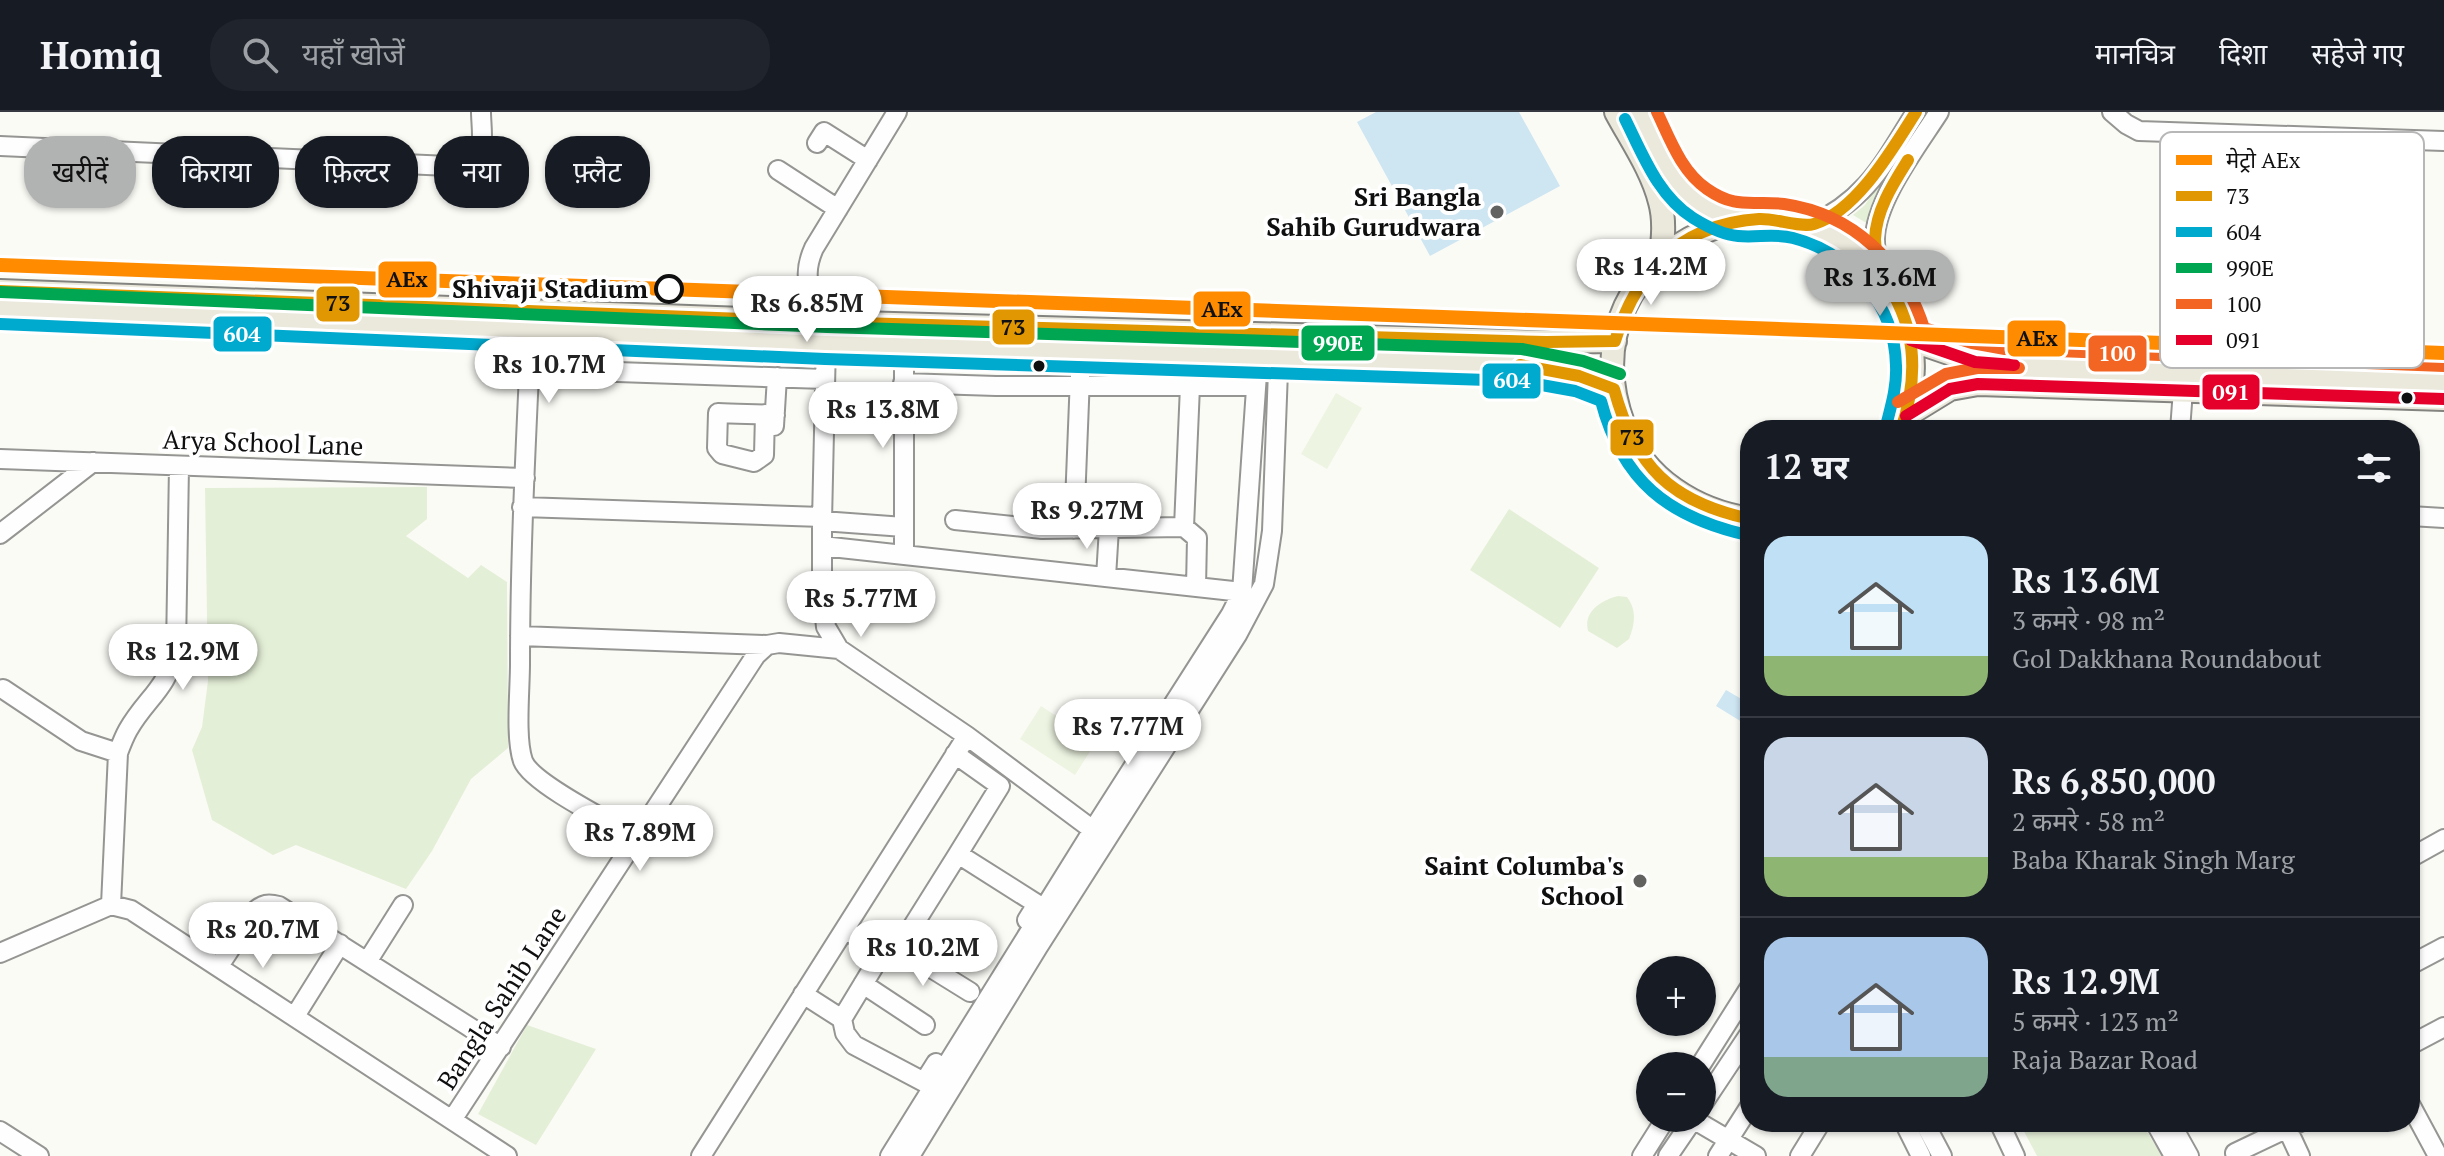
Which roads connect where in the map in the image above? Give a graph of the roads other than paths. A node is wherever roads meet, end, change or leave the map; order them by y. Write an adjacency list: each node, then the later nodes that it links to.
1 (481, 112): 12 (street)
2 (897, 112): 13 (street)
3 (1616, 112): 19 (main road)
4 (1639, 112): 17 (main road)
5 (1916, 112): 14 (street)
6 (1939, 112): 14 (street)
7 (2112, 112): 8 (street)
8 (2170, 132)
9 (2424, 140): 10 (street)
10 (2444, 141)
11 (817, 143): 13 (street)
12 (0, 146)
13 (868, 160): 16 (street)
14 (1897, 160): 18 (street); 20 (street)
15 (778, 170): 16 (street)
16 (838, 209): 24 (street)
17 (1740, 220): 18 (main road); 19 (main road)
18 (1809, 226): 20 (main road)
19 (1661, 257): 26 (main road)
20 (1884, 280): 25 (main road)
21 (0, 291): 24 (main road)
22 (0, 308): 23 (main road)
23 (531, 330): 24 (main road); 30 (street)
24 (824, 333): 27 (main road); 28 (main road); 32 (street)
25 (1911, 340): 33 (main road); 41 (main road)
26 (1615, 341): 28 (main road); 38 (main road)
27 (904, 346): 29 (main road); 34 (street)
28 (1269, 346): 29 (main road); 38 (main road); 64 (street); 121 (street)
29 (1081, 351): 37 (street)
30 (529, 369): 31 (street); 48 (street)
31 (777, 377): 32 (street); 46 (street)
32 (825, 379): 53 (street)
33 (2444, 382)
34 (903, 383): 37 (street); 55 (street)
35 (1190, 386): 36 (street); 37 (street); 56 (street)
36 (1246, 386)
37 (1080, 387): 58 (street)
38 (1614, 389): 50 (main road)
39 (2183, 390): 40 (main road); 42 (main road); 43 (street)
40 (2444, 399)
41 (1905, 420)
42 (1908, 420)
43 (2181, 420)
44 (0, 459): 45 (street, Arya School Lane)
45 (93, 462): 47 (street, Arya School Lane); 59 (street)
46 (772, 464)
47 (179, 466): 48 (street, Arya School Lane); 70 (street)
48 (525, 478): 49 (street)
49 (522, 507): 53 (street); 65 (street)
50 (1740, 517)
51 (2420, 517): 52 (street)
52 (2444, 518)
53 (822, 519): 55 (street); 60 (street)
54 (955, 520): 58 (street)
55 (904, 527): 61 (street)
56 (1184, 527): 57 (street); 63 (street)
57 (1109, 528): 58 (street); 62 (street)
58 (1074, 529)
59 (0, 534)
60 (822, 546): 61 (street); 67 (street)
61 (904, 555): 62 (street)
62 (1106, 577): 63 (street)
63 (1196, 587): 64 (street)
64 (1242, 592): 72 (street)
65 (520, 636): 66 (street); 73 (street)
66 (767, 645): 67 (street); 73 (street, Bangla Sahib Lane)
67 (839, 649): 69 (street)
68 (3, 689): 70 (street)
69 (967, 736): 71 (street); 72 (street)
70 (118, 753): 77 (street)
71 (955, 754): 76 (street); 79 (street)
72 (1093, 830): 120 (street)
73 (638, 838): 96 (street, Bangla Sahib Lane)
74 (2444, 839): 75 (street)
75 (2420, 852)
76 (958, 854): 82 (street); 92 (street)
77 (111, 905): 83 (street); 86 (street)
78 (403, 905): 85 (street)
79 (845, 929): 82 (street); 89 (street)
80 (340, 944): 85 (street); 86 (street); 91 (street)
81 (2444, 947): 84 (street)
82 (890, 951): 87 (street); 88 (street)
83 (0, 953)
84 (2420, 960)
85 (367, 962): 96 (street)
86 (219, 966): 91 (street)
87 (863, 984): 92 (street); 93 (street)
88 (970, 992)
89 (803, 994): 92 (street); 119 (street)
90 (1740, 1003): 98 (street)
91 (295, 1016): 100 (street)
92 (842, 1019)
93 (925, 1025)
94 (2444, 1027): 95 (street)
95 (2420, 1040)
96 (501, 1047): 100 (street, Bangla Sahib Lane)
97 (1740, 1048): 99 (street)
98 (1709, 1052)
99 (1716, 1084)
100 (452, 1120): 118 (street)
101 (1740, 1122): 115 (street)
102 (2420, 1123): 133 (street)
103 (0, 1131): 117 (street)
104 (1657, 1132): 122 (street)
105 (1684, 1132): 123 (street)
106 (1716, 1132): 115 (street)
107 (1815, 1132): 126 (street)
108 (1909, 1132): 127 (street)
109 (1929, 1132): 128 (street)
110 (2004, 1132): 129 (street)
111 (2161, 1132): 130 (street)
112 (2176, 1132): 131 (street)
113 (2278, 1132): 116 (street)
114 (2295, 1132): 132 (street)
115 (1729, 1140): 124 (street); 125 (street)
116 (2235, 1153)
117 (39, 1156)
118 (507, 1156)
119 (701, 1156)
120 (890, 1156)
121 (910, 1156)
122 (1642, 1156)
123 (1668, 1156)
124 (1718, 1156)
125 (1756, 1156)
126 (1800, 1156)
127 (1921, 1156)
128 (1942, 1156)
129 (2015, 1156)
130 (2174, 1156)
131 (2189, 1156)
132 (2300, 1156)
133 (2438, 1156)

